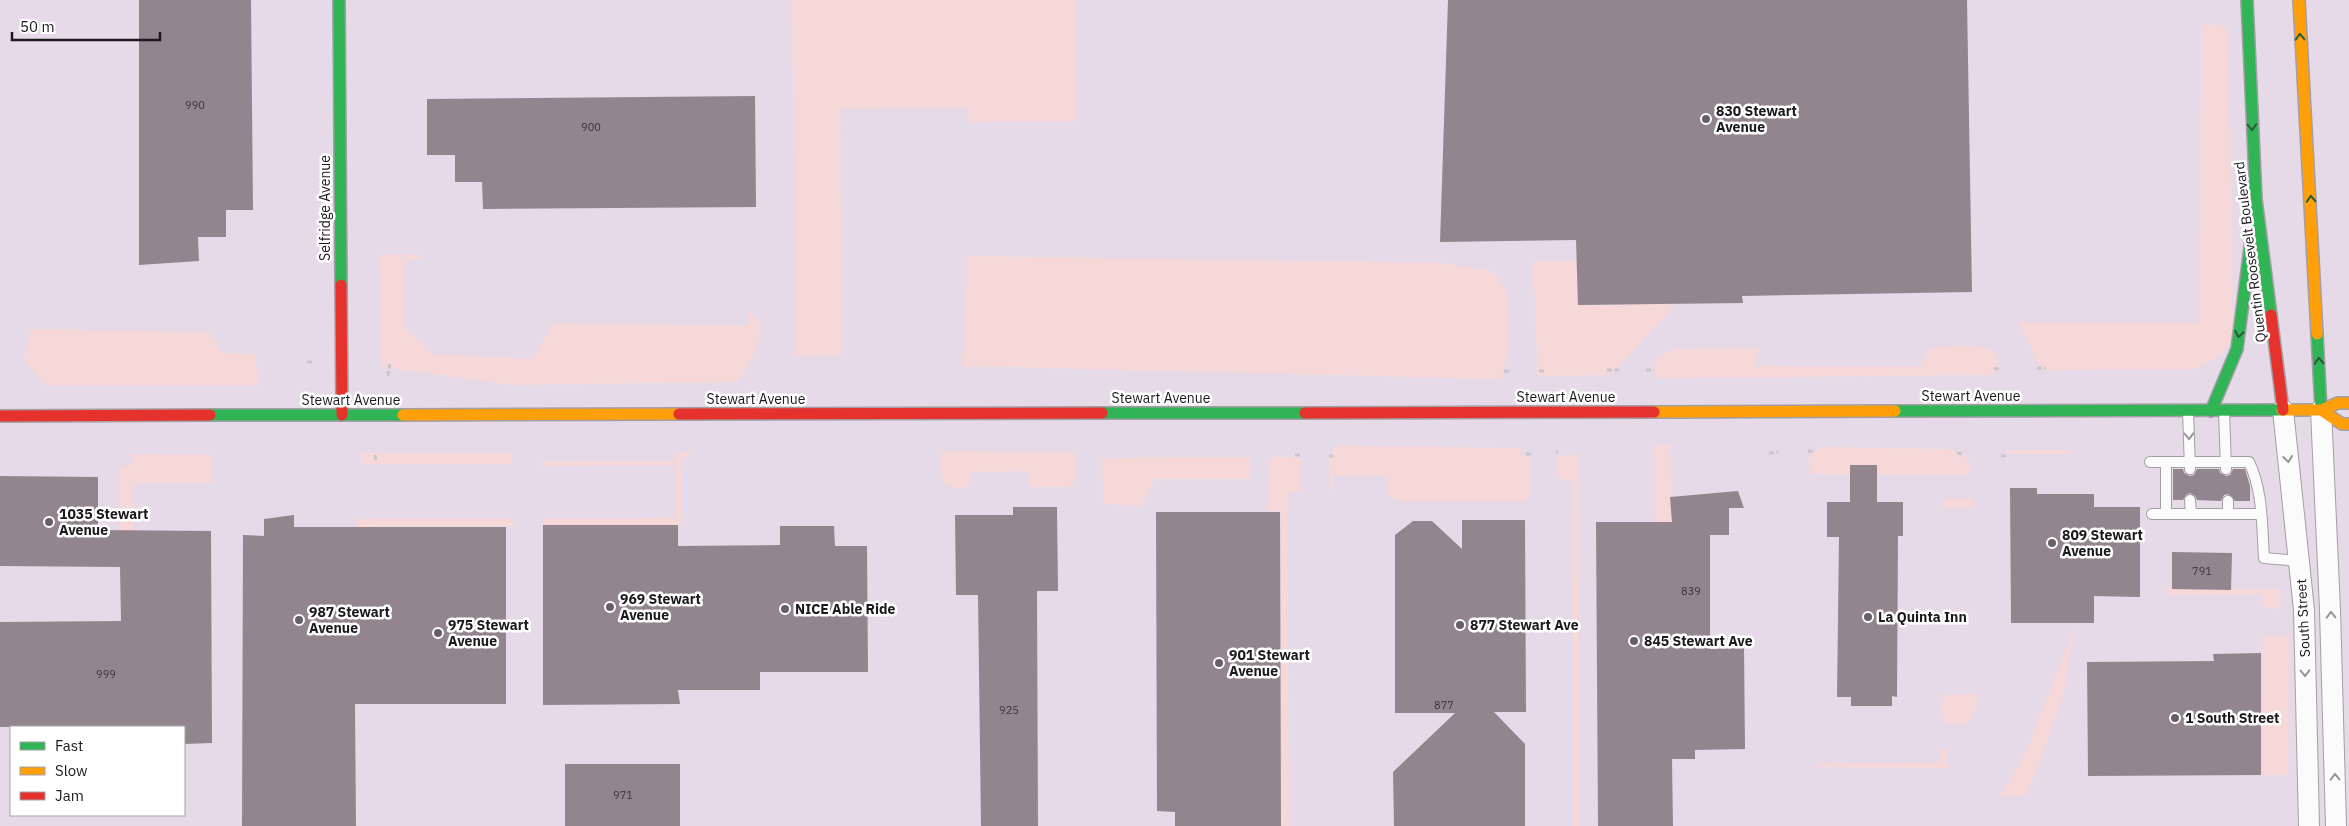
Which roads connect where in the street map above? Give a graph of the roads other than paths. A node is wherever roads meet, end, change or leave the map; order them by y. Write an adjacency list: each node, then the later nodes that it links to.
1 (339, 0): 11 (main road, Selfridge Avenue)
2 (2247, 0): 4 (main road, Quentin Roosevelt Boulevard, one-way to 4)
3 (2299, 0): 9 (main road, one-way to 3)
4 (2256, 199): 8 (main road, Quentin Roosevelt Boulevard); 10 (main road, one-way to 10)
5 (2349, 403): 9 (main road, Stewart Avenue)
6 (2188, 410): 10 (main road, Stewart Avenue); 11 (main road, Stewart Avenue); 17 (lane, one-way to 17)
7 (2224, 410): 8 (main road, Stewart Avenue); 10 (main road, Stewart Avenue); 16 (lane)
8 (2282, 410): 9 (main road, Stewart Avenue); 25 (street, South Street, one-way to 25)
9 (2322, 410): 13 (main road); 27 (street, South Street, one-way to 9)
10 (2211, 411)
11 (342, 415): 12 (main road, Stewart Avenue)
12 (0, 416)
13 (2349, 424)
14 (2150, 462): 15 (lane)
15 (2166, 462): 17 (lane); 21 (lane)
16 (2226, 465): 17 (lane); 24 (lane)
17 (2190, 466)
18 (2190, 500): 22 (lane)
19 (2228, 501): 23 (lane)
20 (2152, 514): 21 (lane)
21 (2166, 514): 22 (lane)
22 (2191, 514): 23 (lane)
23 (2228, 514): 24 (lane)
24 (2261, 514): 25 (lane)
25 (2299, 561): 26 (street, South Street, one-way to 26)
26 (2309, 826)
27 (2336, 826)

